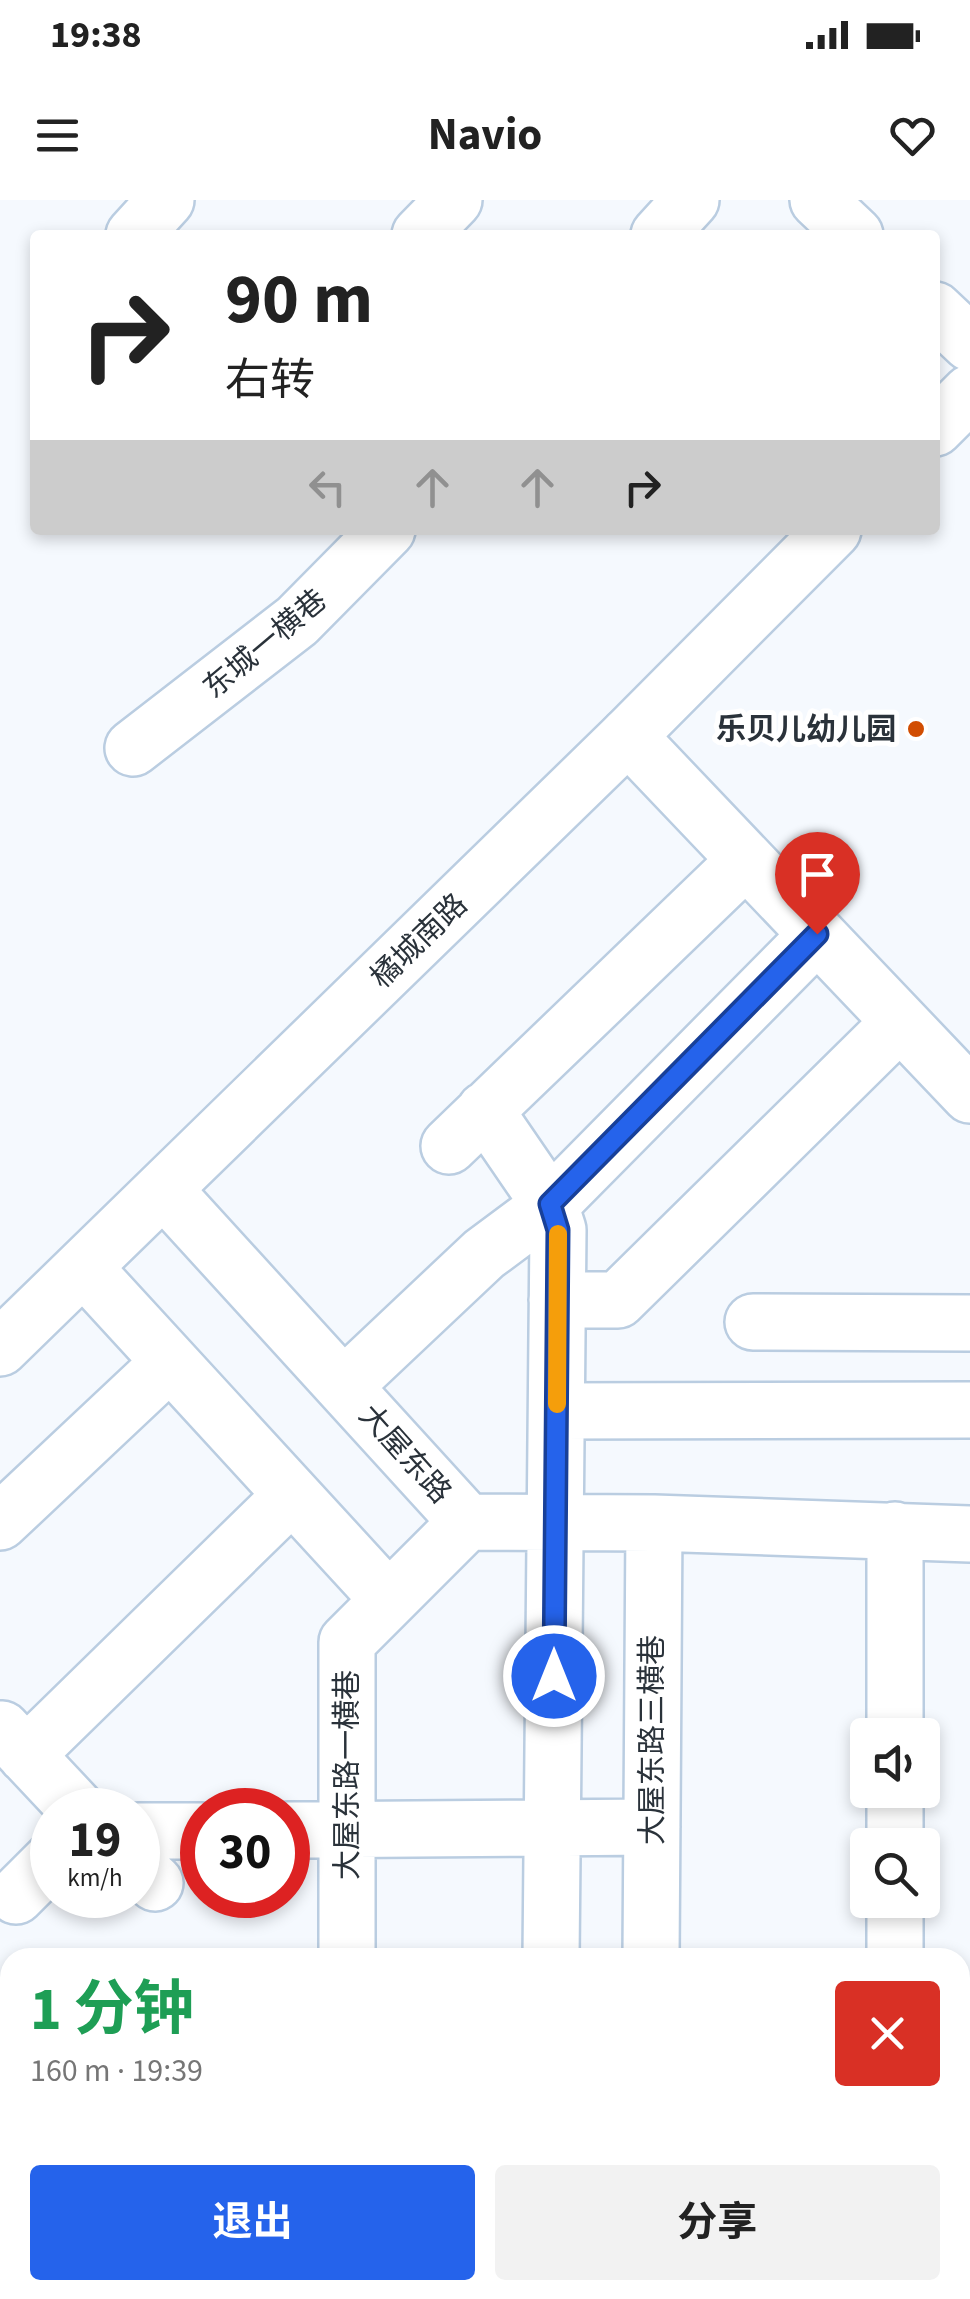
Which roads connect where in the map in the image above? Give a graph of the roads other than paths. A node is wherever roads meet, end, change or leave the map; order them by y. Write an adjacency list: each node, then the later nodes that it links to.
1 (166, 200): 5 (street)
2 (454, 200): 6 (street)
3 (691, 200): 7 (street)
4 (818, 200): 8 (street)
5 (139, 230)
6 (425, 230)
7 (664, 230)
8 (850, 230)
9 (940, 315): 10 (street)
10 (970, 343)
11 (970, 393): 12 (street)
12 (940, 423)
13 (828, 535): 15 (street, 橘城南路)
14 (358, 541): 16 (street, 东城一横巷)
15 (628, 736): 17 (street); 21 (street, 橘城南路)
16 (134, 748)
17 (746, 860): 18 (street); 22 (street)
18 (817, 934): 19 (street); 22 (street)
19 (900, 1022): 20 (street); 24 (street)
20 (970, 1096)
21 (165, 1191): 23 (street, 橘城南路); 29 (street, 大屋东路)
22 (550, 1204): 24 (street); 29 (street)
23 (84, 1268): 27 (street, 橘城南路); 28 (street)
24 (557, 1300): 31 (street)
25 (753, 1322): 26 (street)
26 (970, 1323)
27 (0, 1348)
28 (169, 1362): 32 (street); 33 (street)
29 (344, 1386): 34 (street, 大屋东路)
30 (970, 1410): 31 (street)
31 (557, 1411): 35 (street)
32 (291, 1496): 39 (street); 41 (street)
33 (0, 1522)
34 (466, 1522): 35 (street, 大屋东路); 39 (street, 大屋东路一横巷)
35 (555, 1522): 36 (street, 大屋东路); 44 (street)
36 (654, 1523): 37 (street, 大屋东路); 43 (street, 大屋东路三横巷)
37 (895, 1530): 38 (street, 大屋东路); 40 (street)
38 (970, 1534)
39 (388, 1599): 46 (street, 大屋东路一横巷)
40 (895, 1718)
41 (13, 1741): 42 (street)
42 (57, 1788)
43 (652, 1828): 44 (street); 50 (street, 大屋东路三横巷)
44 (554, 1829): 46 (street); 49 (street)
45 (310, 1830): 46 (street)
46 (348, 1830): 48 (street, 大屋东路一横巷)
47 (895, 1918): 51 (street)
48 (347, 1948)
49 (551, 1948)
50 (651, 1948)
51 (895, 1948)

